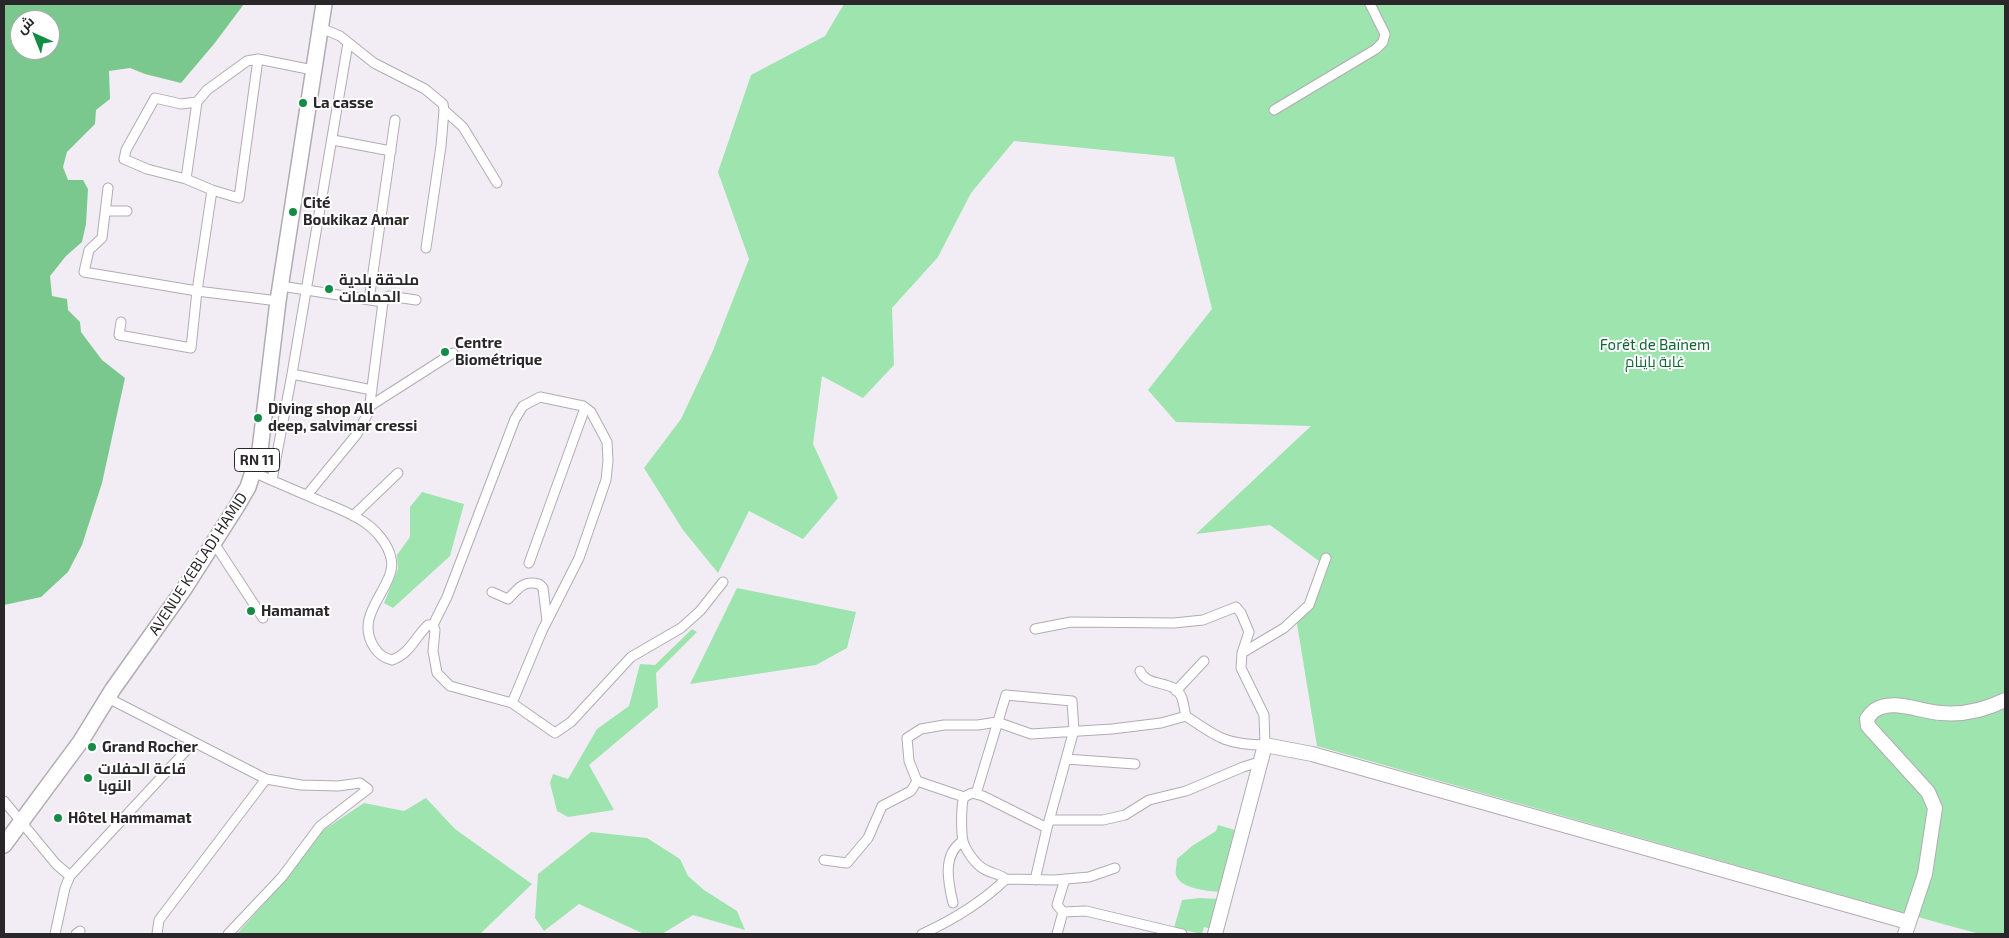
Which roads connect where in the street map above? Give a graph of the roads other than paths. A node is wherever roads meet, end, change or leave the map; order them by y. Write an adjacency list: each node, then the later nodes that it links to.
1 (324, 4): 3 (main road, AVENUE KEBLADJ HAMID / RN 11)
2 (1370, 4): 9 (street)
3 (321, 28): 4 (street); 6 (main road, AVENUE KEBLADJ HAMID / RN 11)
4 (348, 43): 8 (street); 11 (street)
5 (258, 59): 6 (street); 7 (street); 16 (street)
6 (314, 70): 20 (main road, AVENUE KEBLADJ HAMID / RN 11)
7 (197, 102): 13 (street); 13 (street)
8 (444, 110): 14 (street); 19 (street)
9 (1274, 110)
10 (395, 120): 12 (street)
11 (333, 140): 12 (street); 21 (street)
12 (391, 150): 23 (street)
13 (186, 179): 16 (street)
14 (497, 183)
15 (108, 188): 17 (street)
16 (212, 190): 22 (street)
17 (106, 211): 18 (street); 22 (street)
18 (127, 211)
19 (426, 248)
20 (281, 286): 21 (street); 25 (main road, AVENUE KEBLADJ HAMID / RN 11)
21 (305, 289): 23 (street); 29 (street)
22 (197, 292): 25 (street); 27 (street)
23 (369, 300): 26 (street)
24 (416, 300): 26 (street)
25 (278, 301): 33 (main road, AVENUE KEBLADJ HAMID / RN 11)
26 (383, 302): 30 (street)
27 (121, 322)
28 (454, 353): 31 (street)
29 (292, 374): 30 (street); 35 (street)
30 (372, 390): 31 (street)
31 (370, 406): 36 (street)
32 (585, 408): 40 (street); 44 (street); 45 (street)
33 (253, 472): 35 (street); 38 (main road, AVENUE KEBLADJ HAMID / RN 11)
34 (398, 473): 37 (street)
35 (272, 480): 36 (street)
36 (307, 495): 37 (street)
37 (353, 516): 45 (street)
38 (214, 543): 43 (street); 51 (main road, AVENUE KEBLADJ HAMID / RN 11)
39 (1326, 558): 47 (street)
40 (529, 563)
41 (723, 582): 53 (street)
42 (492, 592): 44 (street)
43 (263, 618)
44 (547, 621): 53 (street)
45 (433, 625): 53 (street)
46 (1036, 629): 47 (street)
47 (1242, 653): 58 (street)
48 (1204, 661): 50 (street)
49 (1140, 671): 50 (street)
50 (1176, 690): 54 (street)
51 (108, 698): 57 (street); 67 (main road, AVENUE KEBLADJ HAMID / RN 11)
52 (2005, 700): 79 (street)
53 (512, 703)
54 (1186, 716): 56 (street); 58 (street)
55 (997, 722): 56 (street); 56 (street); 63 (street); 64 (street)
56 (1074, 730): 59 (street)
57 (193, 743): 62 (street); 73 (street)
58 (1265, 745): 60 (street); 79 (street)
59 (1066, 759): 61 (street); 68 (street)
60 (1259, 762): 68 (street); 86 (street)
61 (1135, 764)
62 (266, 779): 81 (street); 82 (street)
63 (917, 781): 65 (street); 71 (street)
64 (976, 794): 65 (street); 68 (street)
65 (964, 797): 69 (street)
66 (4, 801): 67 (street)
67 (22, 822): 70 (main road, AVENUE KEBLADJ HAMID / RN 11); 73 (street)
68 (1048, 824): 76 (street)
69 (963, 841): 74 (street); 77 (street)
70 (4, 845)
71 (824, 860)
72 (1115, 868): 75 (street)
73 (70, 876): 80 (street)
74 (1006, 879): 76 (street); 83 (street)
75 (1065, 879): 76 (street); 78 (street)
76 (1035, 880)
77 (953, 902)
78 (1063, 912): 84 (street); 85 (street)
79 (1907, 928)
80 (54, 934)
81 (157, 934)
82 (228, 934)
83 (922, 934)
84 (1057, 934)
85 (1182, 934)
86 (1215, 934)

